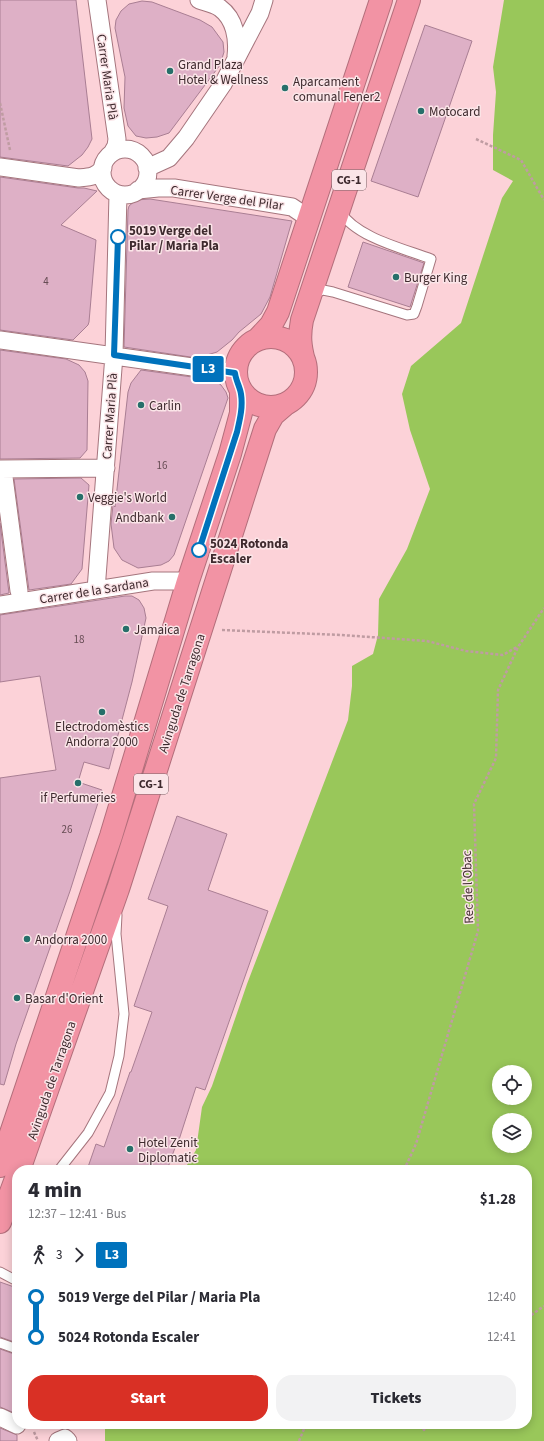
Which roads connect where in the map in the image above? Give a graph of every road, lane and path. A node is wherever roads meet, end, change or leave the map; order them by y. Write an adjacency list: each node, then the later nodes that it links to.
1 (97, 0): 10 (street, Carrer Maria Plà)
2 (199, 0): 6 (street)
3 (264, 0): 6 (street)
4 (381, 0): 18 (highway, CG-1)
5 (409, 0): 17 (highway, CG-1)
6 (236, 61): 13 (street)
7 (0, 103): 9 (path)
8 (476, 139): 16 (path)
9 (11, 153)
10 (112, 153): 12 (street); 13 (street)
11 (0, 167): 12 (street)
12 (103, 168): 15 (street)
13 (147, 168): 14 (street)
14 (138, 190): 15 (street); 18 (street, Carrer Verge del Pilar)
15 (118, 194): 22 (street, Carrer Maria Plà)
16 (544, 200)
17 (339, 209): 19 (highway, CG-1); 19 (lane)
18 (307, 224): 21 (highway, CG-1)
19 (309, 299): 23 (highway, CG-1)
20 (0, 340): 22 (street)
21 (257, 340): 23 (highway); 24 (highway, CG-1)
22 (114, 355): 24 (street); 26 (street, Carrer Maria Plà)
23 (304, 361): 25 (highway, CG-1)
24 (238, 382): 25 (highway); 28 (highway, Avinguda de Tarragona / CG-1)
25 (287, 403): 33 (highway, Avinguda de Tarragona / CG-1)
26 (106, 468): 27 (street); 29 (street, Carrer Maria Plà)
27 (2, 473): 30 (street)
28 (188, 581): 29 (street, Carrer de la Sardana); 39 (highway, Avinguda de Tarragona / CG-1)
29 (96, 590): 31 (street, Carrer de la Sardana)
30 (19, 591)
31 (0, 605)
32 (544, 608): 34 (path, Rec de l'Obac)
33 (201, 629): 34 (path); 35 (highway, Avinguda de Tarragona / CG-1)
34 (518, 647): 38 (path, Rec de l'Obac)
35 (118, 889): 36 (highway, Avinguda de Tarragona / CG-1); 37 (lane)
36 (21, 1165)
37 (63, 1165)
38 (406, 1165)
39 (0, 1166)
40 (12, 1194): 41 (highway)
41 (7, 1212)
42 (0, 1272): 43 (lane)
43 (12, 1278)
44 (544, 1306): 45 (path)
45 (532, 1314)
46 (0, 1343): 47 (lane)
47 (12, 1347)
48 (0, 1417): 49 (street)
49 (12, 1423)
50 (36, 1429): 52 (path)
51 (304, 1429): 55 (path)
52 (38, 1441)
53 (58, 1441): 54 (street)
54 (68, 1441)
55 (299, 1441)

